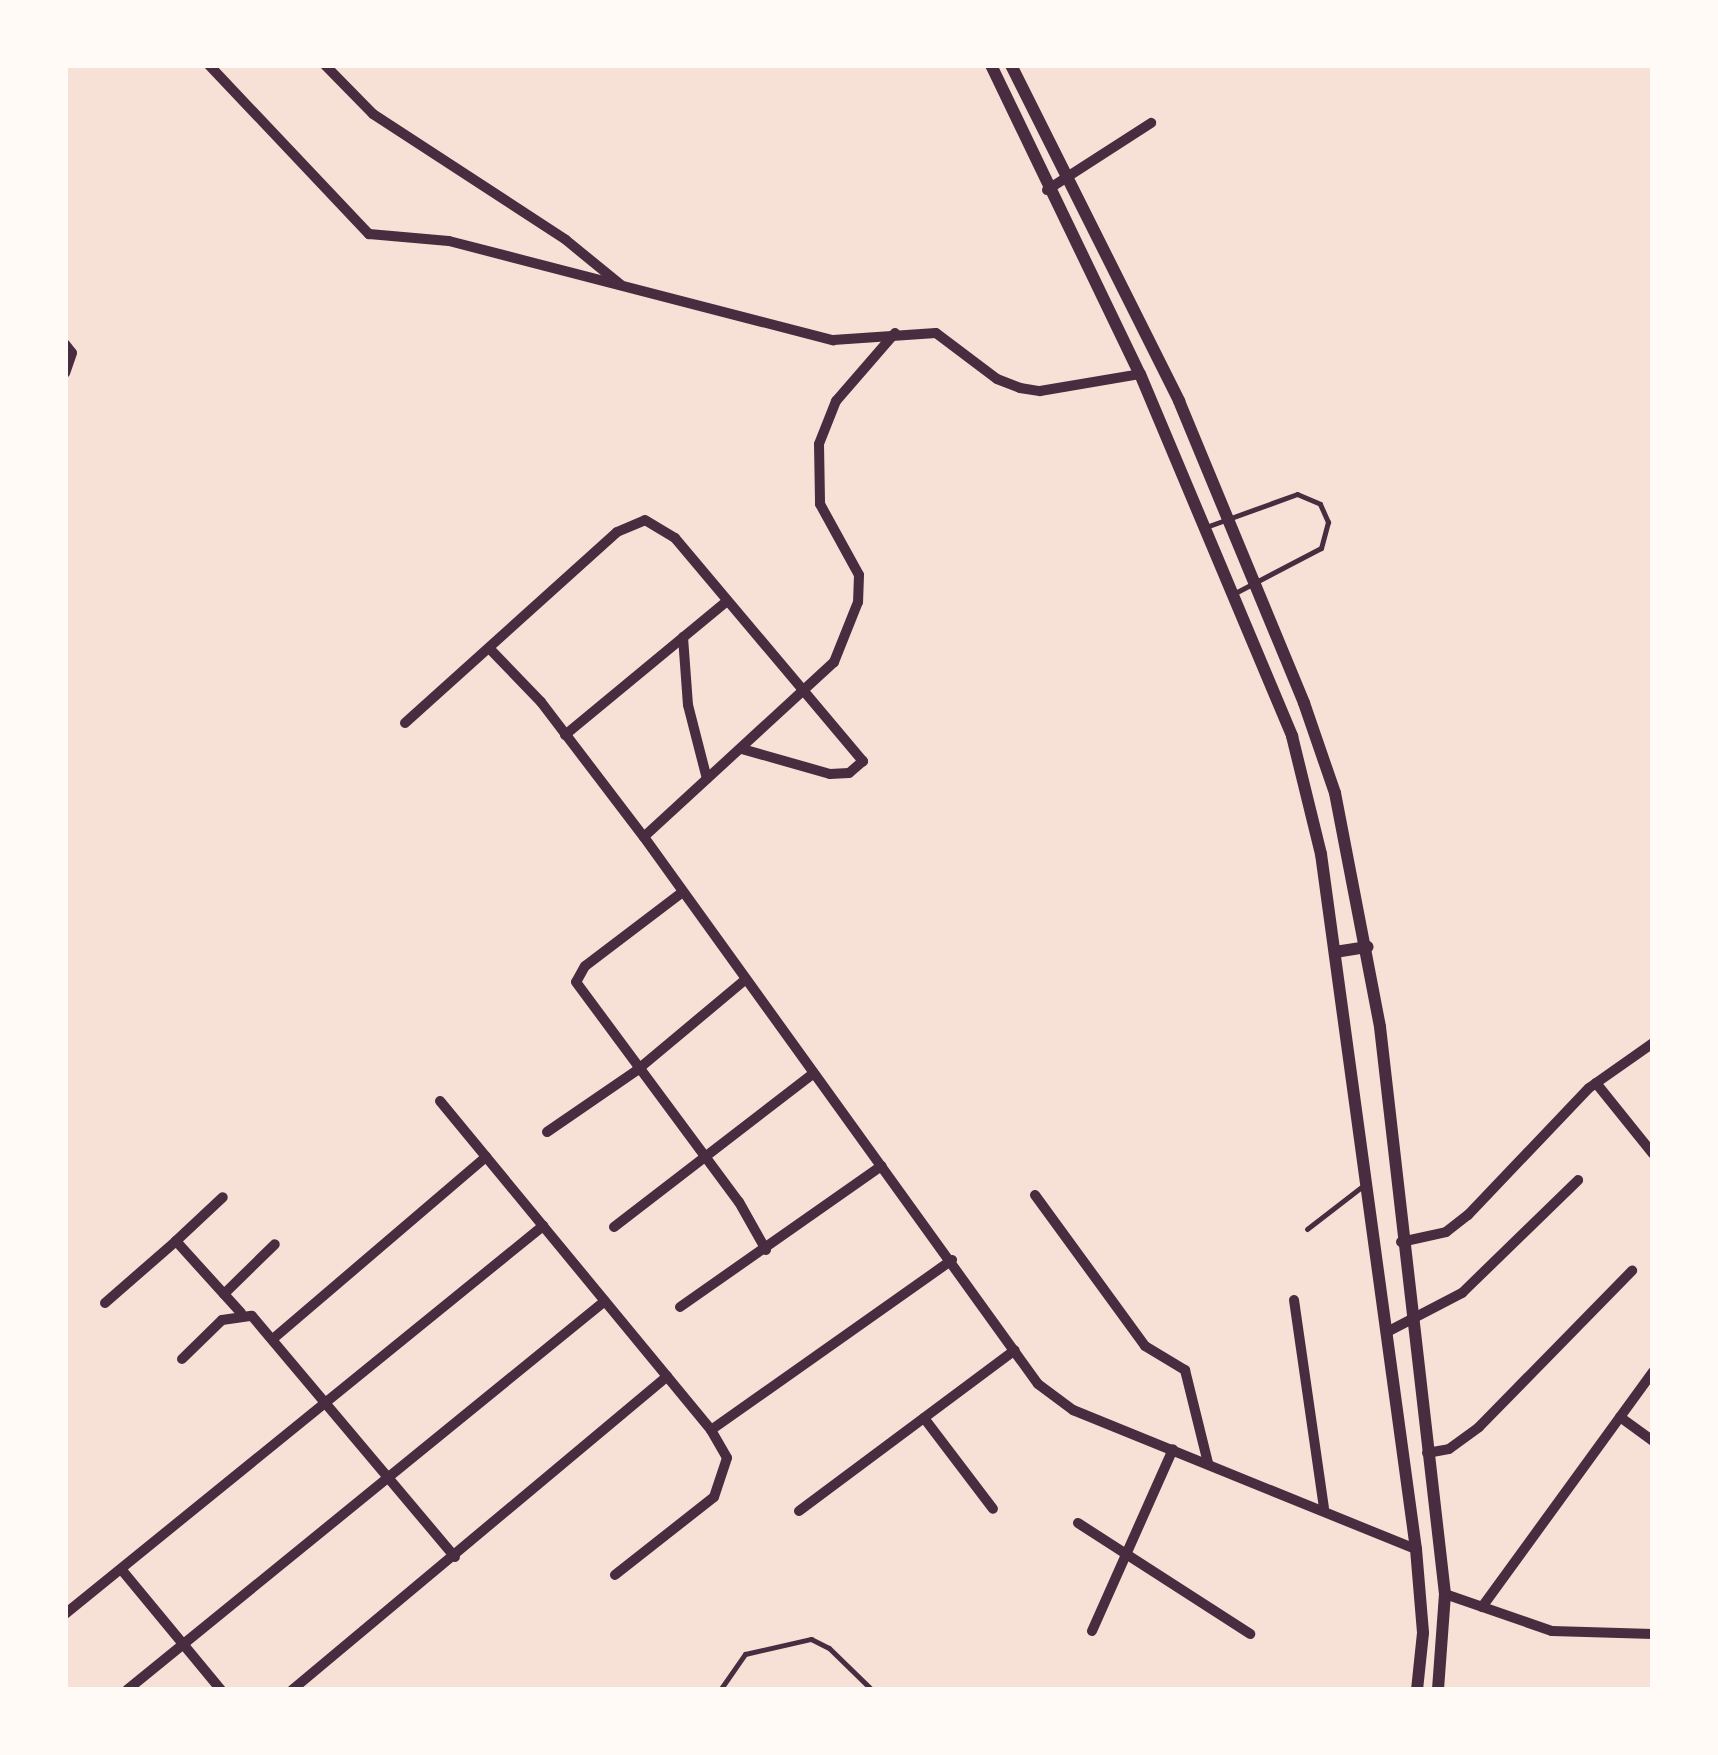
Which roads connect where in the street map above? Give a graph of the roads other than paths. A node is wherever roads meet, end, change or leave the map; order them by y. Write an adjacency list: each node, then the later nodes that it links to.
1 (209, 65): 8 (street)
2 (325, 65): 8 (street)
3 (991, 65): 7 (street)
4 (1011, 65): 6 (street)
5 (1152, 123): 6 (street)
6 (1065, 179): 7 (street); 13 (street)
7 (1047, 190): 12 (street)
8 (622, 286): 9 (street)
9 (895, 333): 12 (street); 20 (street)
10 (65, 344): 11 (street)
11 (65, 373)
12 (1140, 374): 14 (street)
13 (1230, 517): 14 (lane); 15 (street); 15 (lane)
14 (1206, 527): 16 (street)
15 (1255, 585): 16 (lane); 27 (street)
16 (1234, 594): 28 (street)
17 (726, 602): 18 (street); 19 (street); 20 (street)
18 (683, 637): 22 (street); 24 (street)
19 (489, 648): 21 (street); 22 (street)
20 (805, 692): 23 (street); 23 (street)
21 (405, 722)
22 (566, 735): 25 (street)
23 (742, 749): 24 (street)
24 (707, 778): 25 (street)
25 (644, 837): 26 (street)
26 (680, 894): 29 (street); 31 (street)
27 (1368, 947): 28 (street); 48 (street)
28 (1335, 952): 41 (street)
29 (746, 979): 31 (street); 32 (street)
30 (1653, 1044): 33 (street)
31 (636, 1070): 35 (street); 38 (street)
32 (814, 1073): 38 (street); 39 (street)
33 (1596, 1083): 36 (street); 48 (street)
34 (440, 1101): 37 (street)
35 (547, 1132)
36 (1653, 1154)
37 (486, 1157): 44 (street); 61 (street)
38 (707, 1159): 45 (street); 50 (street)
39 (881, 1166): 50 (street); 51 (street)
40 (1578, 1180): 59 (street)
41 (1366, 1183): 46 (lane); 60 (street)
42 (1035, 1196): 73 (street)
43 (223, 1197): 47 (street)
44 (543, 1226): 55 (street); 66 (street)
45 (614, 1227)
46 (1307, 1229)
47 (176, 1241): 53 (street); 56 (street)
48 (1401, 1242): 59 (street)
49 (275, 1244): 53 (street)
50 (766, 1250): 57 (street)
51 (952, 1260): 62 (street); 69 (street)
52 (1632, 1271): 72 (street)
53 (224, 1294): 58 (street)
54 (1294, 1300): 76 (street)
55 (605, 1301): 65 (street); 74 (street)
56 (105, 1304)
57 (680, 1307)
58 (241, 1313): 61 (street); 63 (street)
59 (1411, 1324): 60 (street); 72 (street)
60 (1386, 1332): 79 (street)
61 (274, 1338): 66 (street)
62 (1015, 1350): 68 (street); 71 (street)
63 (182, 1359)
64 (1653, 1372): 67 (street)
65 (666, 1376): 69 (street); 82 (street)
66 (327, 1401): 74 (street); 83 (street)
67 (1620, 1417): 70 (street); 87 (street)
68 (924, 1418): 75 (street); 77 (street)
69 (711, 1430): 84 (street)
70 (1653, 1441)
71 (1173, 1449): 73 (street); 81 (street)
72 (1427, 1452): 80 (street)
73 (1208, 1463): 76 (street)
74 (389, 1480): 82 (street); 92 (street)
75 (993, 1508)
76 (1324, 1508): 79 (street)
77 (798, 1511)
78 (1078, 1523): 81 (street)
79 (1416, 1549): 80 (street); 85 (street)
80 (1439, 1549): 86 (street)
81 (1127, 1557): 89 (street); 90 (street)
82 (454, 1558): 95 (street)
83 (120, 1569): 88 (street); 92 (street)
84 (615, 1575)
85 (1420, 1589): 86 (street); 98 (street)
86 (1445, 1594): 87 (street); 99 (street)
87 (1482, 1607): 91 (street)
88 (65, 1614)
89 (1092, 1631)
90 (1250, 1634)
91 (1653, 1634)
92 (184, 1644): 93 (street); 94 (street)
93 (127, 1690)
94 (221, 1690)
95 (292, 1690)
96 (720, 1690): 97 (lane)
97 (872, 1690)
98 (1417, 1690)
99 (1438, 1690)

